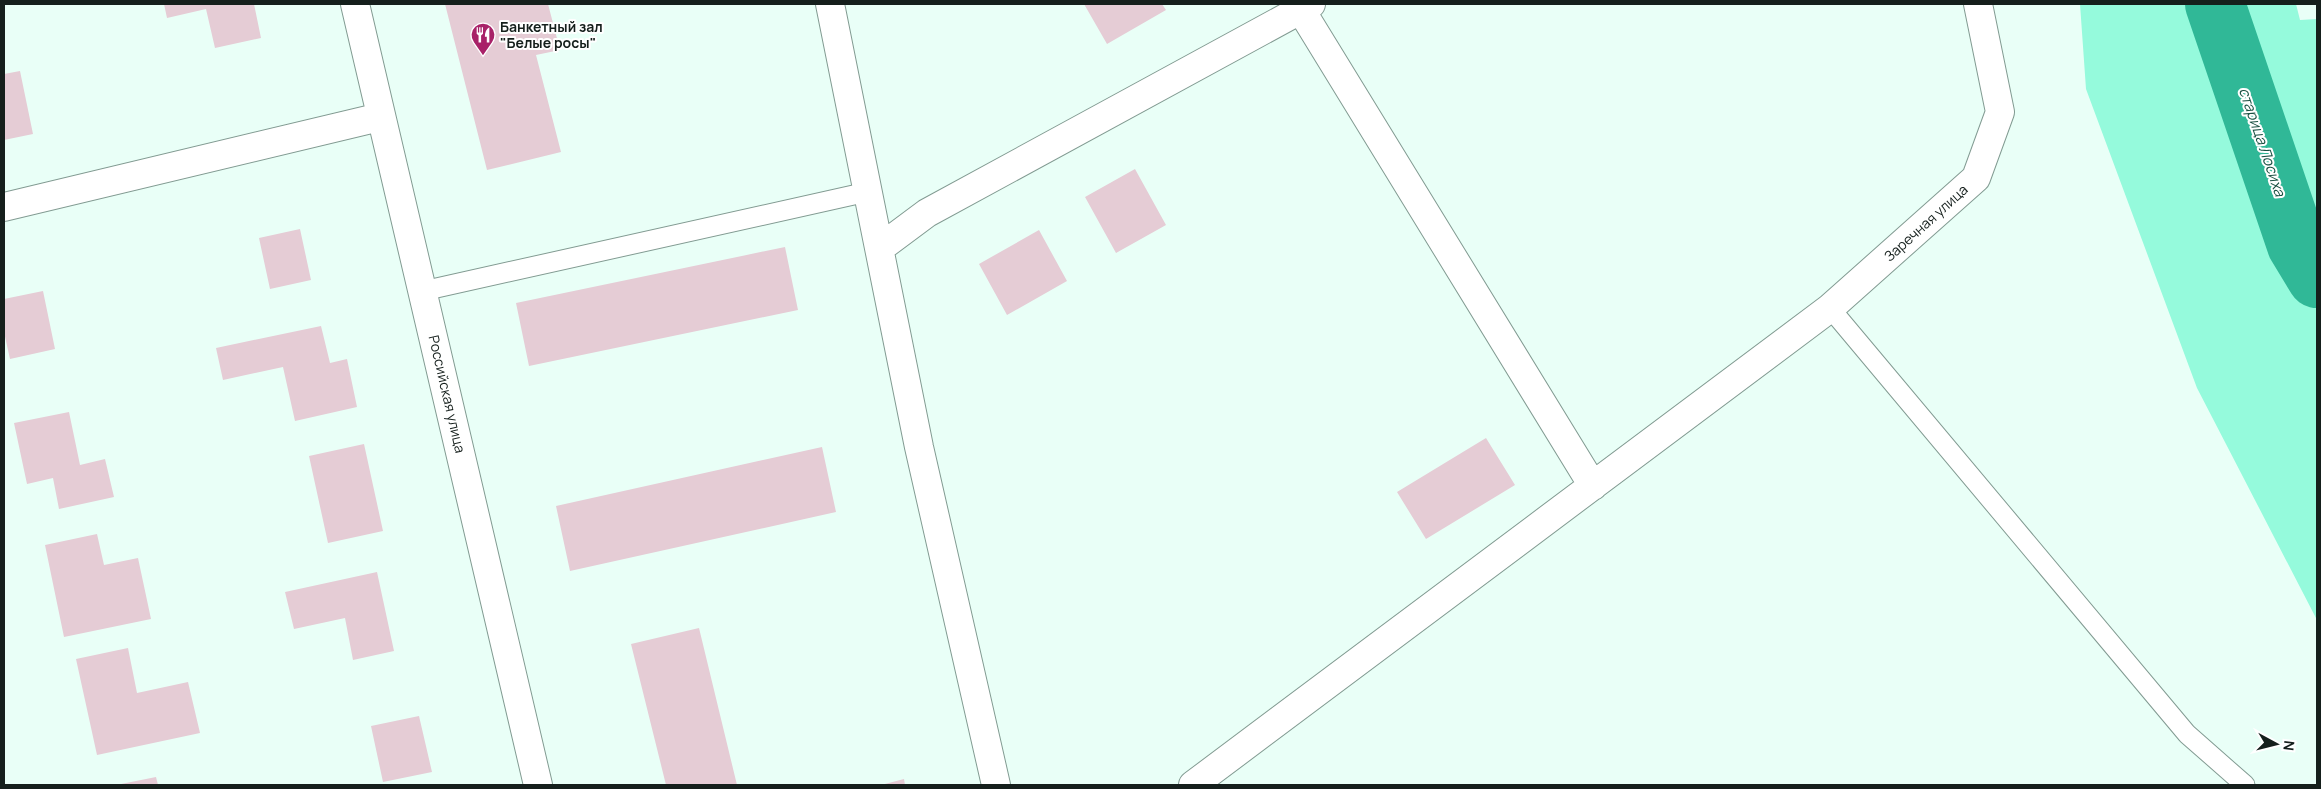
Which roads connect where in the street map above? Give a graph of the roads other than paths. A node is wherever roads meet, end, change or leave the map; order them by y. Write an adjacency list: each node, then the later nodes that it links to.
1 (355, 4): 5 (street, Российская улица)
2 (830, 4): 6 (street)
3 (1978, 4): 10 (street, Заречная улица)
4 (1306, 7): 8 (street); 11 (street)
5 (380, 117): 7 (street); 9 (street, Российская улица)
6 (867, 192): 8 (street); 9 (lane)
7 (4, 207)
8 (880, 248): 13 (street)
9 (423, 292): 12 (street, Российская улица)
10 (1830, 308): 11 (street, Заречная улица); 15 (lane)
11 (1593, 486): 14 (street, Заречная улица)
12 (538, 785)
13 (996, 785)
14 (1193, 785)
15 (2245, 785)

